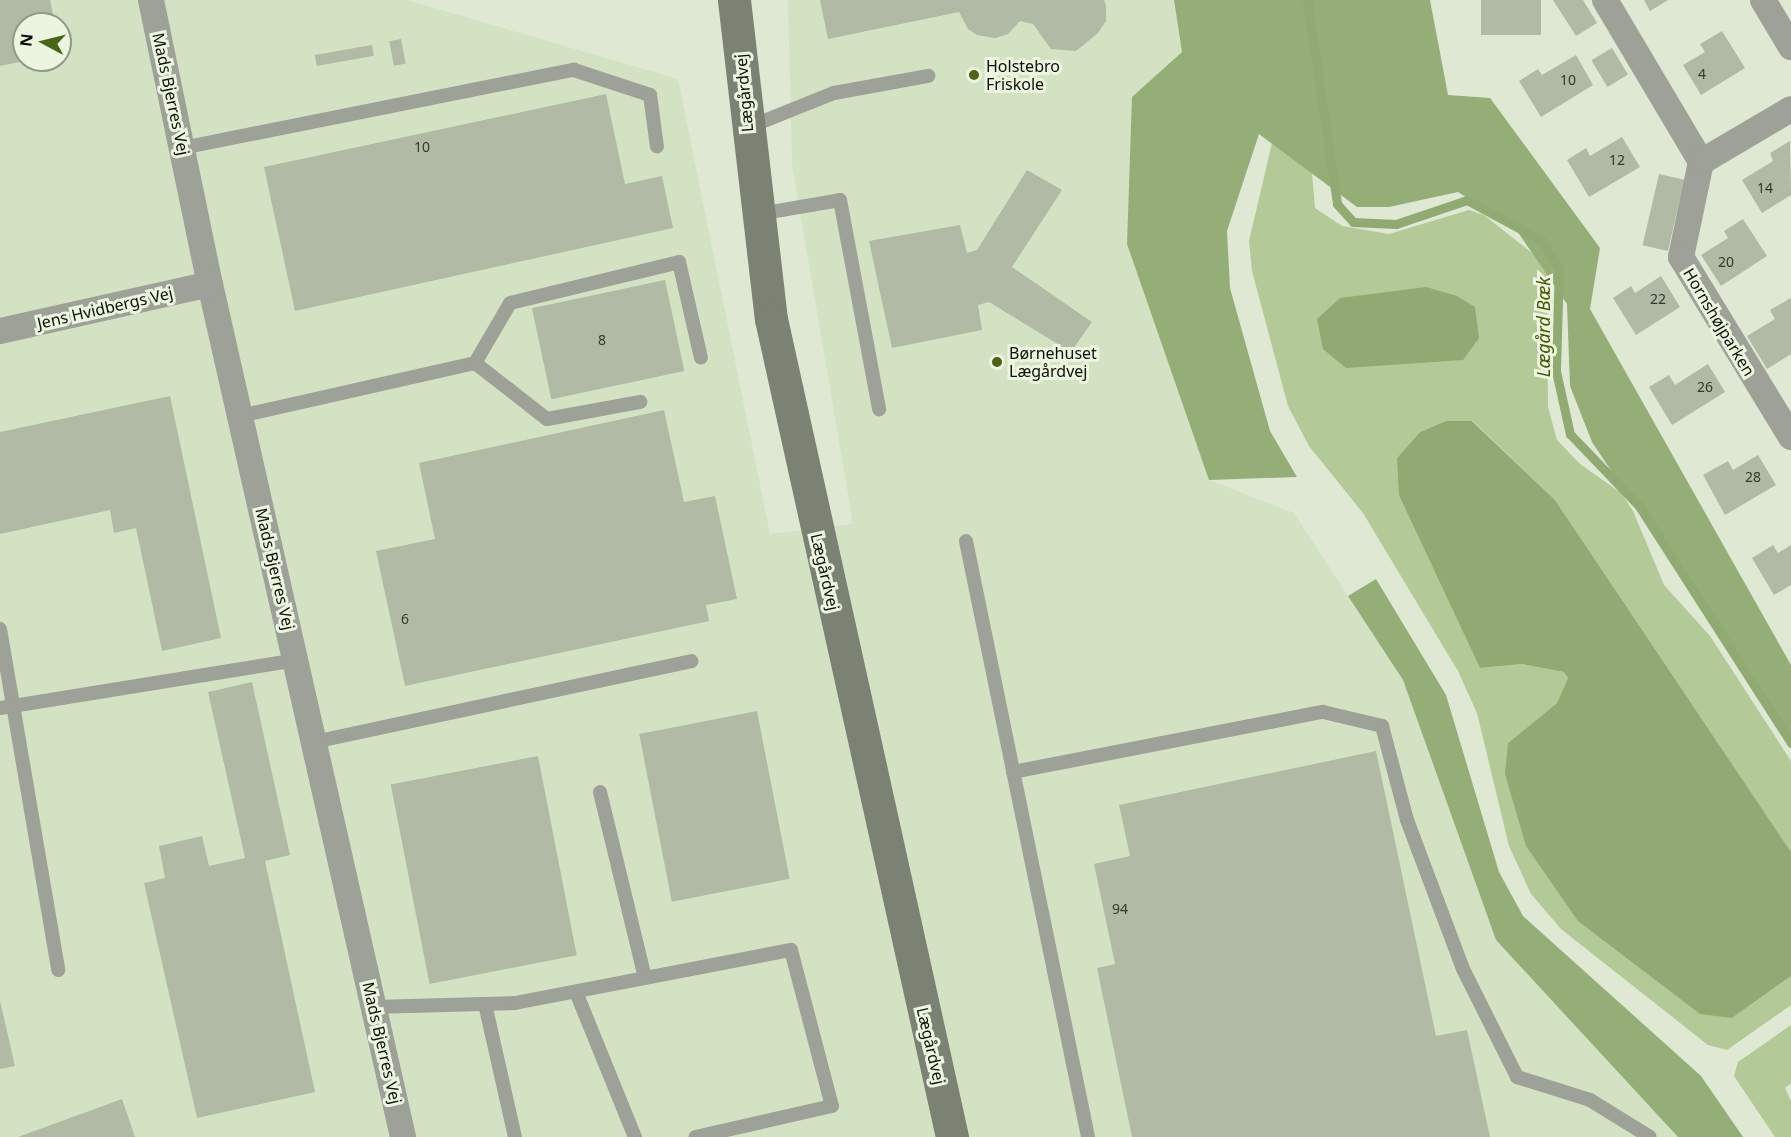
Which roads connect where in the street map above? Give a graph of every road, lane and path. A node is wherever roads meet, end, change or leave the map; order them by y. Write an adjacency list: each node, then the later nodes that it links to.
1 (151, 0): 10 (street, Mads Bjerres Vej)
2 (734, 0): 8 (street, Lægårdvej)
3 (1605, 0): 11 (street)
4 (1763, 0): 5 (street)
5 (1791, 47)
6 (928, 76): 8 (lane)
7 (1791, 109): 11 (street)
8 (746, 128): 12 (street, Lægårdvej)
9 (657, 147): 10 (lane)
10 (182, 148): 13 (street, Mads Bjerres Vej)
11 (1701, 162): 20 (street, Hornshøjparken)
12 (758, 214): 18 (lane); 38 (street, Lægårdvej)
13 (210, 284): 14 (street, Jens Hvidbergs Vej); 19 (street, Mads Bjerres Vej)
14 (0, 331)
15 (701, 358): 16 (lane)
16 (475, 363): 17 (lane); 19 (lane)
17 (640, 402)
18 (879, 409)
19 (240, 416): 23 (street, Mads Bjerres Vej)
20 (1791, 437)
21 (966, 541): 27 (lane)
22 (0, 629): 25 (lane)
23 (296, 660): 25 (lane); 26 (street, Mads Bjerres Vej)
24 (691, 662): 26 (lane)
25 (6, 707): 29 (lane)
26 (314, 742): 33 (street, Mads Bjerres Vej)
27 (1013, 772): 39 (lane); 40 (lane)
28 (600, 792): 30 (lane)
29 (58, 970)
30 (645, 978): 31 (lane); 37 (lane)
31 (576, 992): 32 (lane); 36 (lane)
32 (485, 1004): 33 (lane); 35 (lane)
33 (374, 1007): 34 (street, Mads Bjerres Vej)
34 (403, 1137)
35 (514, 1137)
36 (635, 1137)
37 (695, 1137)
38 (952, 1137)
39 (1088, 1137)
40 (1650, 1137)

